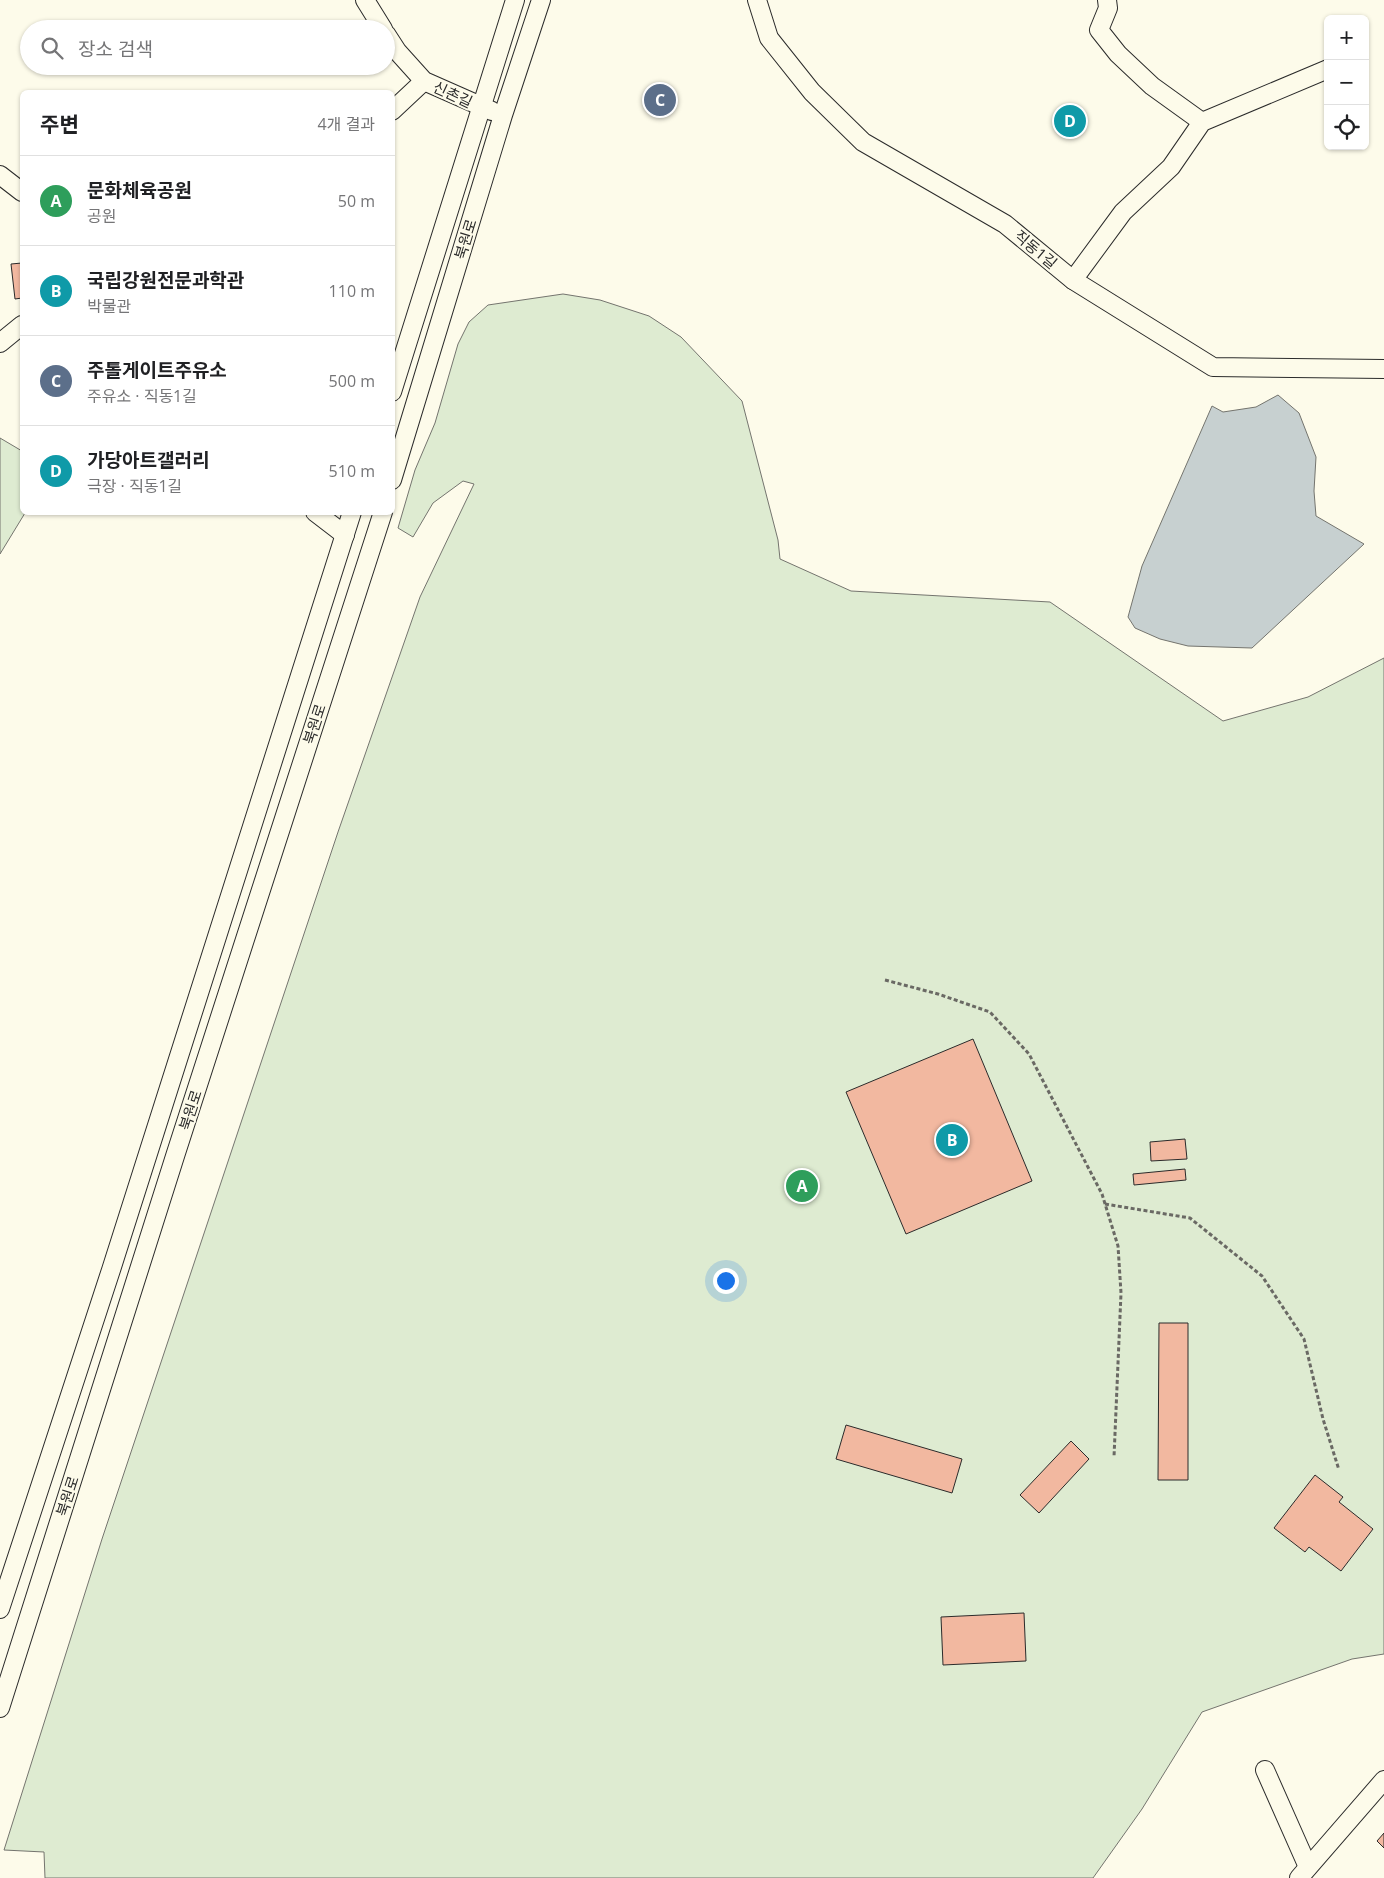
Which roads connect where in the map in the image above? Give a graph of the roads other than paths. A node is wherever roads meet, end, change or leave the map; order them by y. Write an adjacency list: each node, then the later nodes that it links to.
1 (365, 0): 6 (street)
2 (514, 0): 11 (street, 북원로)
3 (541, 0): 12 (street, 북원로)
4 (757, 0): 16 (street, 직동1길)
5 (1107, 0): 13 (street)
6 (377, 20)
7 (395, 49): 9 (street, 신촌길)
8 (1324, 71): 13 (street)
9 (424, 81): 10 (street, 신촌길); 11 (street, 신촌길)
10 (395, 108)
11 (482, 108): 12 (street, 신촌길); 20 (street, 북원로)
12 (503, 115): 21 (street, 북원로)
13 (1202, 122): 16 (street)
14 (0, 175): 15 (street)
15 (20, 190)
16 (1073, 280): 19 (street, 직동1길)
17 (20, 327): 18 (street)
18 (0, 343)
19 (1384, 369)
20 (395, 383)
21 (395, 470)
22 (319, 515): 25 (street)
23 (351, 515): 25 (street, 북원로)
24 (381, 515): 27 (street, 북원로)
25 (345, 536): 26 (street, 북원로)
26 (0, 1609)
27 (0, 1708)
28 (1265, 1770): 30 (street)
29 (1384, 1780): 30 (street)
30 (1303, 1872)

